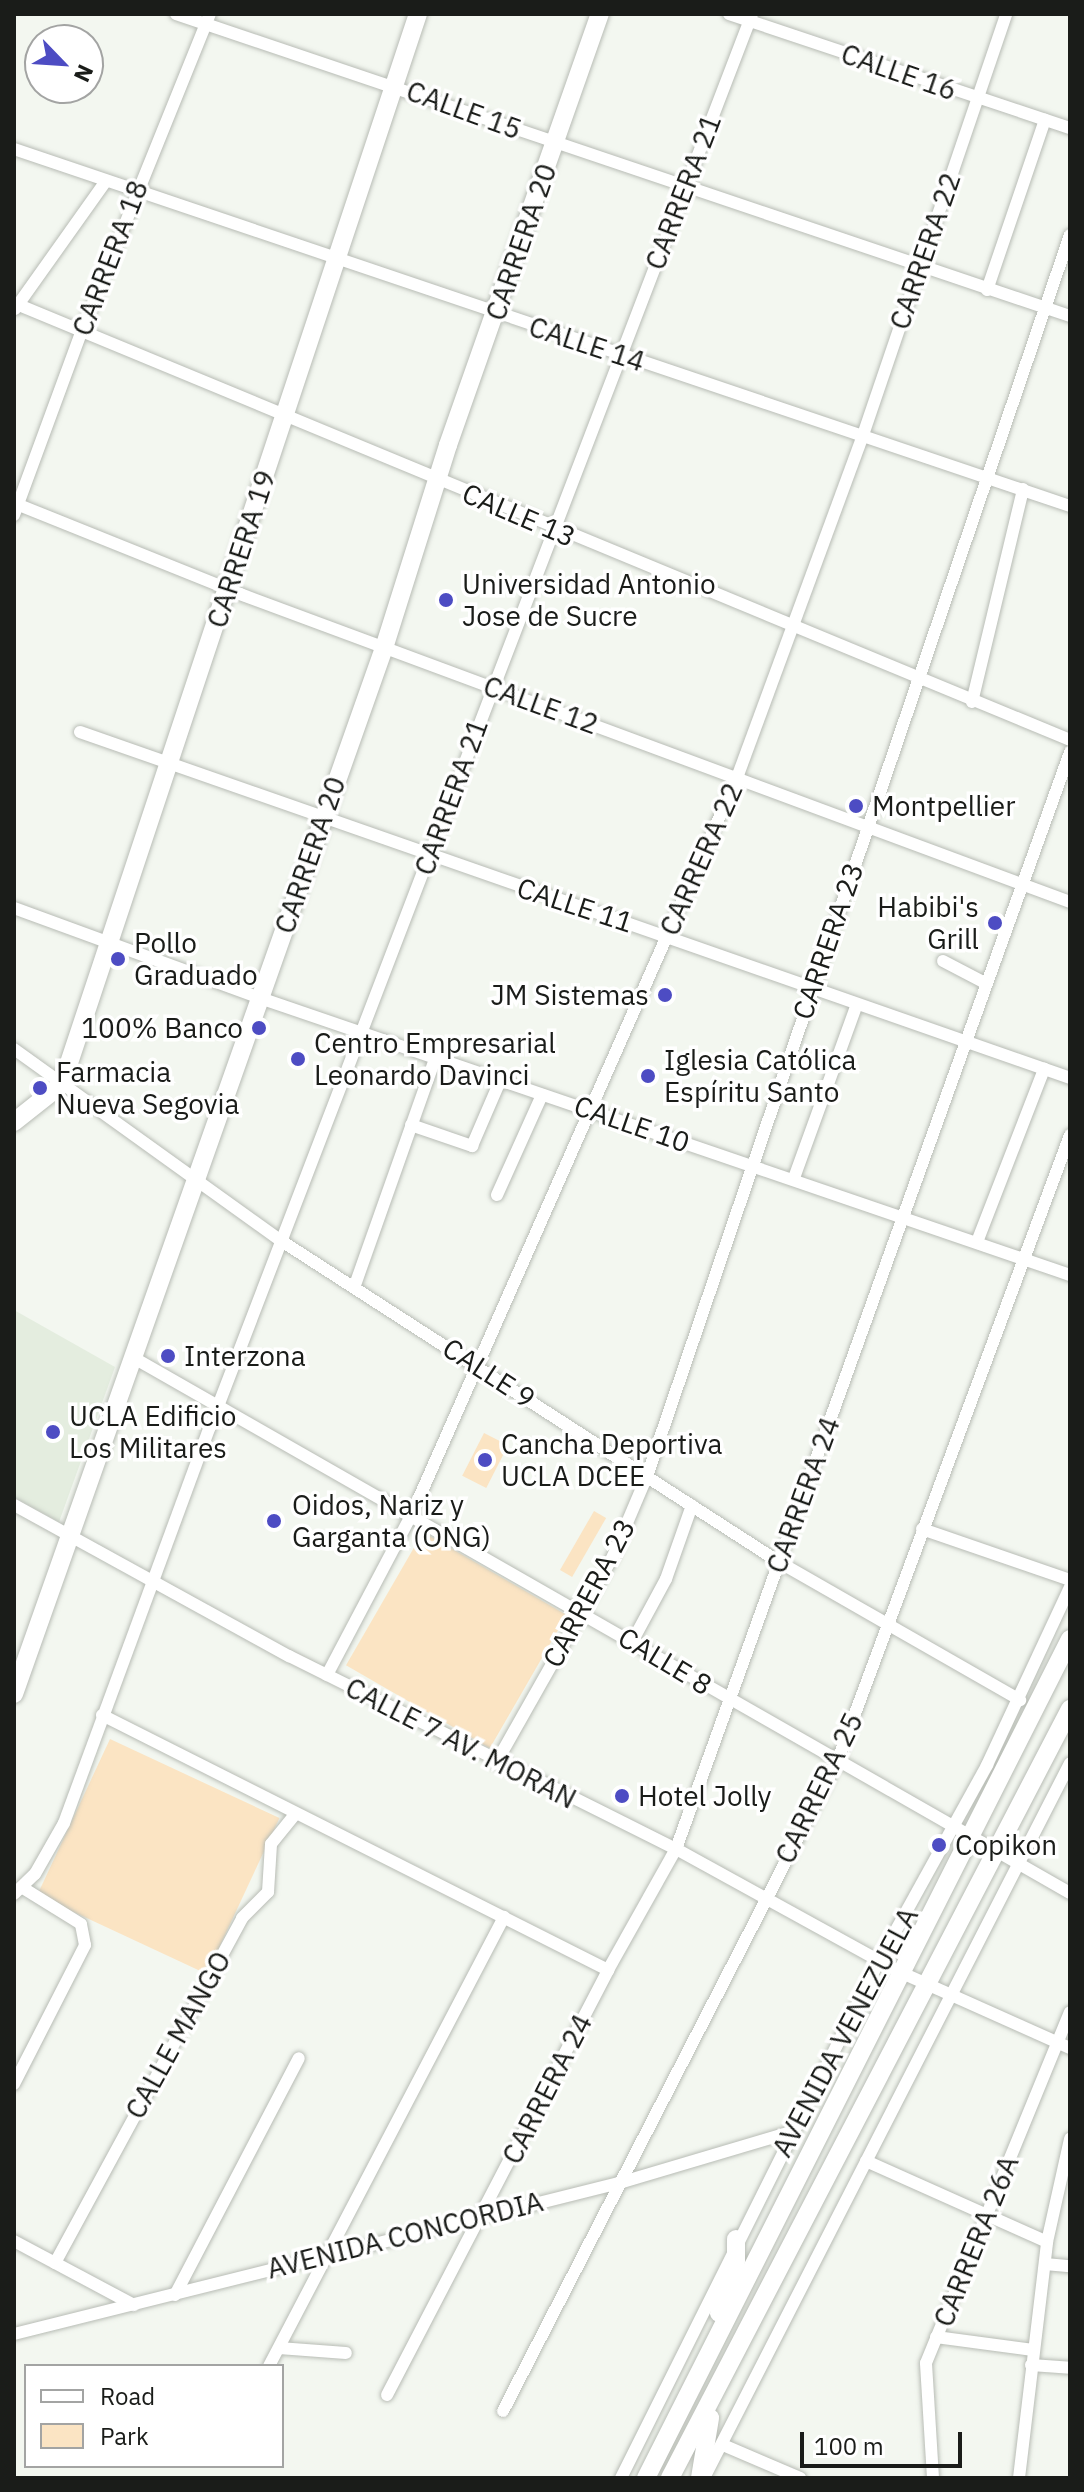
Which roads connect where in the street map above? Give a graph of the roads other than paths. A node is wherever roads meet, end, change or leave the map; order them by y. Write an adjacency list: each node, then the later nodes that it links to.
1 (176, 14): 7 (street, CALLE 15)
2 (418, 14): 8 (street, CARRERA 19)
3 (600, 14): 12 (street, CARRERA 20)
4 (729, 14): 6 (street, CALLE 16)
5 (1006, 14): 9 (street, CARRERA 22)
6 (751, 17): 9 (street, CALLE 16); 15 (street, CARRERA 21)
7 (208, 20): 8 (street, CALLE 15); 16 (street, CARRERA 18)
8 (394, 85): 12 (street, CALLE 15); 18 (street, CARRERA 19)
9 (977, 98): 10 (street, CALLE 16); 19 (street, CARRERA 22)
10 (1045, 120): 11 (street, CALLE 16); 20 (street)
11 (1070, 128)
12 (556, 142): 15 (street, CALLE 15); 23 (street, CARRERA 20)
13 (14, 149): 14 (street, CALLE 14)
14 (106, 181): 16 (street, CALLE 14); 21 (street)
15 (684, 188): 19 (street, CALLE 15); 26 (street, CARRERA 21)
16 (136, 192): 18 (street, CALLE 14); 25 (street, CARRERA 18)
17 (1070, 235): 22 (street, CARRERA 23)
18 (335, 257): 23 (street, CALLE 14); 27 (street, CARRERA 19)
19 (919, 266): 20 (street, CALLE 15); 28 (street, CARRERA 22)
20 (987, 290): 22 (street, CALLE 15)
21 (15, 306): 25 (street, CALLE 13)
22 (1046, 308): 24 (street, CALLE 15); 29 (street, CARRERA 23)
23 (496, 314): 26 (street, CALLE 14); 30 (street, CARRERA 20)
24 (1070, 316)
25 (81, 333): 27 (street, CALLE 13); 33 (street, CARRERA 18)
26 (622, 355): 28 (street, CALLE 14); 34 (street, CARRERA 21)
27 (283, 417): 30 (street, CALLE 13); 35 (street, CARRERA 19)
28 (863, 435): 29 (street, CALLE 14); 36 (street, CARRERA 22)
29 (991, 478): 31 (street, CALLE 14); 38 (street, CARRERA 23)
30 (437, 480): 34 (street, CALLE 13); 37 (street, CARRERA 20)
31 (1023, 489): 32 (street, CALLE 14); 40 (street)
32 (1070, 506)
33 (15, 508): 35 (street, CALLE 12)
34 (552, 530): 36 (street, CALLE 13); 39 (street, CARRERA 21)
35 (229, 590): 37 (street, CALLE 12); 44 (street, CARRERA 19)
36 (795, 627): 38 (street, CALLE 13); 45 (street, CARRERA 22)
37 (384, 648): 39 (street, CALLE 12); 46 (street, CARRERA 20)
38 (919, 678): 40 (street, CALLE 13); 47 (street, CARRERA 23)
39 (491, 687): 45 (street, CALLE 12); 48 (street, CARRERA 21)
40 (972, 702): 42 (street, CALLE 13)
41 (80, 732): 44 (street, CALLE 11)
42 (1070, 740)
43 (1070, 752): 49 (street, CARRERA 24)
44 (169, 765): 46 (street, CALLE 11); 53 (street, CARRERA 19)
45 (738, 775): 47 (street, CALLE 12); 52 (street, CARRERA 22)
46 (324, 817): 48 (street, CALLE 11); 57 (street, CARRERA 20)
47 (869, 826): 49 (street, CALLE 12); 56 (street, CARRERA 23)
48 (431, 856): 52 (street, CALLE 11); 59 (street, CARRERA 21)
49 (1020, 886): 50 (street, CALLE 12); 55 (street, CARRERA 24)
50 (1070, 902)
51 (14, 908): 53 (street, CALLE 10)
52 (667, 936): 56 (street, CALLE 11); 68 (street, CARRERA 22)
53 (111, 941): 57 (street, CALLE 10); 66 (street, CARRERA 19)
54 (943, 961): 55 (street)
55 (985, 983): 60 (street, CARRERA 24)
56 (811, 989): 58 (street, CALLE 11); 72 (street, CARRERA 23)
57 (260, 998): 59 (street, CALLE 10); 74 (street, CARRERA 20)
58 (857, 1004): 60 (street, CALLE 11); 73 (street)
59 (363, 1033): 62 (street, CALLE 10); 77 (street, CARRERA 21)
60 (965, 1041): 63 (street, CALLE 11); 76 (street, CARRERA 24)
61 (14, 1049): 66 (street, CALLE 9)
62 (435, 1059): 65 (street, CALLE 10); 70 (street)
63 (1044, 1069): 64 (street, CALLE 11); 78 (street)
64 (1070, 1078)
65 (500, 1081): 67 (street, CALLE 10); 70 (street)
66 (62, 1084): 69 (street); 74 (street, CALLE 9)
67 (542, 1095): 68 (street, CALLE 10); 75 (street)
68 (591, 1110): 72 (street, CALLE 10); 83 (street, CARRERA 22)
69 (16, 1119)
70 (411, 1125): 81 (street)
71 (1070, 1135): 79 (street, CARRERA 25)
72 (751, 1165): 73 (street, CALLE 10); 85 (street, CARRERA 23)
73 (794, 1178): 76 (street, CALLE 10)
74 (197, 1181): 77 (street, CALLE 9); 82 (street, CARRERA 20)
75 (497, 1195)
76 (903, 1216): 78 (street, CALLE 10); 91 (street, CARRERA 24)
77 (283, 1242): 81 (street, CALLE 9); 84 (street, CARRERA 21)
78 (977, 1242): 79 (street, CALLE 10)
79 (1023, 1259): 80 (street, CALLE 10); 89 (street, CARRERA 25)
80 (1070, 1275)
81 (355, 1285): 83 (street, CALLE 9)
82 (134, 1358): 84 (street, CALLE 8); 90 (street, CARRERA 20)
83 (477, 1364): 85 (street, CALLE 9); 88 (street, CARRERA 22)
84 (219, 1403): 88 (street, CALLE 8); 93 (street, CARRERA 21)
85 (647, 1476): 87 (street, CALLE 9); 95 (street, CARRERA 23)
86 (14, 1505): 90 (street, CALLE 7 AV. MORAN)
87 (692, 1505): 91 (street, CALLE 9); 98 (street)
88 (411, 1516): 95 (street, CALLE 8); 99 (street, CARRERA 22)
89 (922, 1529): 92 (street); 96 (street, CARRERA 25)
90 (71, 1537): 93 (street, CALLE 7 AV. MORAN); 100 (street, CARRERA 20)
91 (779, 1562): 96 (street, CALLE 9); 101 (street, CARRERA 24)
92 (1070, 1580)
93 (153, 1582): 99 (street, CALLE 7 AV. MORAN); 104 (street, CARRERA 21)
94 (1070, 1587): 102 (street, AVENIDA VENEZUELA)
95 (581, 1611): 98 (street, CALLE 8); 106 (street, CARRERA 23)
96 (890, 1625): 102 (street, CALLE 9); 105 (street, CARRERA 25)
97 (1070, 1639): 110 (street, AVENIDA VENEZUELA)
98 (632, 1642): 101 (street, CALLE 8)
99 (327, 1675): 106 (street, CALLE 7 AV. MORAN)
100 (14, 1694)
101 (730, 1700): 105 (street, CALLE 8); 112 (street, CARRERA 24)
102 (1020, 1700): 109 (street, AVENIDA VENEZUELA)
103 (1070, 1709): 111 (street, AVENIDA VENEZUELA)
104 (102, 1715): 108 (street); 114 (street, CARRERA 21)
105 (837, 1762): 109 (street, CALLE 8); 116 (street, CARRERA 25)
106 (496, 1763): 112 (street, CALLE 7 AV. MORAN)
107 (1070, 1763): 113 (street)
108 (295, 1814): 117 (street); 137 (street, CALLE MANGO)
109 (954, 1828): 110 (street, CALLE 8); 118 (street, AVENIDA VENEZUELA)
110 (972, 1837): 111 (street, CALLE 8); 120 (street, AVENIDA VENEZUELA)
111 (997, 1848): 113 (street, CALLE 8); 121 (street, AVENIDA VENEZUELA)
112 (676, 1849): 116 (street, CALLE 7 AV. MORAN); 119 (street, CARRERA 24)
113 (1020, 1863): 115 (street, CALLE 8); 122 (street)
114 (18, 1891): 126 (street)
115 (1070, 1893)
116 (765, 1897): 118 (street, CALLE 7 AV. MORAN); 130 (street, CARRERA 25)
117 (504, 1917): 119 (street); 136 (street)
118 (879, 1961): 120 (street, CALLE 7 AV. MORAN); 127 (street, AVENIDA VENEZUELA)
119 (608, 1970): 131 (street, CARRERA 24)
120 (902, 1973): 121 (street, CALLE 7 AV. MORAN); 147 (street, AVENIDA VENEZUELA)
121 (925, 1983): 122 (street, CALLE 7 AV. MORAN); 151 (street, AVENIDA VENEZUELA)
122 (950, 1996): 124 (street, CALLE 7 AV. MORAN); 129 (street)
123 (1070, 2012): 124 (street, CARRERA 26A)
124 (1063, 2046): 132 (street, CARRERA 26A)
125 (299, 2058): 140 (street)
126 (14, 2084)
127 (794, 2131): 130 (street, AVENIDA CONCORDIA); 133 (street, AVENIDA VENEZUELA)
128 (1070, 2139): 135 (street)
129 (866, 2161): 132 (street); 154 (street)
130 (619, 2183): 131 (street, AVENIDA CONCORDIA); 153 (street, CARRERA 25)
131 (483, 2215): 136 (street, AVENIDA CONCORDIA); 152 (street, CARRERA 24)
132 (987, 2218): 135 (street); 143 (street, CARRERA 26A)
133 (736, 2239): 147 (street); 155 (street, AVENIDA VENEZUELA)
134 (14, 2241): 137 (street)
135 (1047, 2242): 138 (street)
136 (333, 2251): 140 (street, AVENIDA CONCORDIA); 144 (street)
137 (55, 2263): 141 (street)
138 (1045, 2264): 139 (street); 145 (street)
139 (1070, 2266)
140 (175, 2295): 141 (street, AVENIDA CONCORDIA)
141 (134, 2305): 142 (street, AVENIDA CONCORDIA)
142 (14, 2334)
143 (936, 2337): 145 (street); 160 (street, CARRERA 26A)
144 (279, 2348): 146 (street); 148 (street)
145 (1033, 2350): 149 (street)
146 (346, 2353)
147 (707, 2357): 156 (street, AVENIDA VENEZUELA)
148 (270, 2364)
149 (1031, 2365): 150 (street); 161 (street)
150 (1070, 2368)
151 (720, 2384): 157 (street, AVENIDA VENEZUELA); 158 (street)
152 (387, 2395)
153 (503, 2411)
154 (723, 2445): 158 (street); 159 (street)
155 (621, 2478)
156 (646, 2478)
157 (670, 2478)
158 (702, 2478)
159 (800, 2478)
160 (933, 2478)
161 (1019, 2478)

